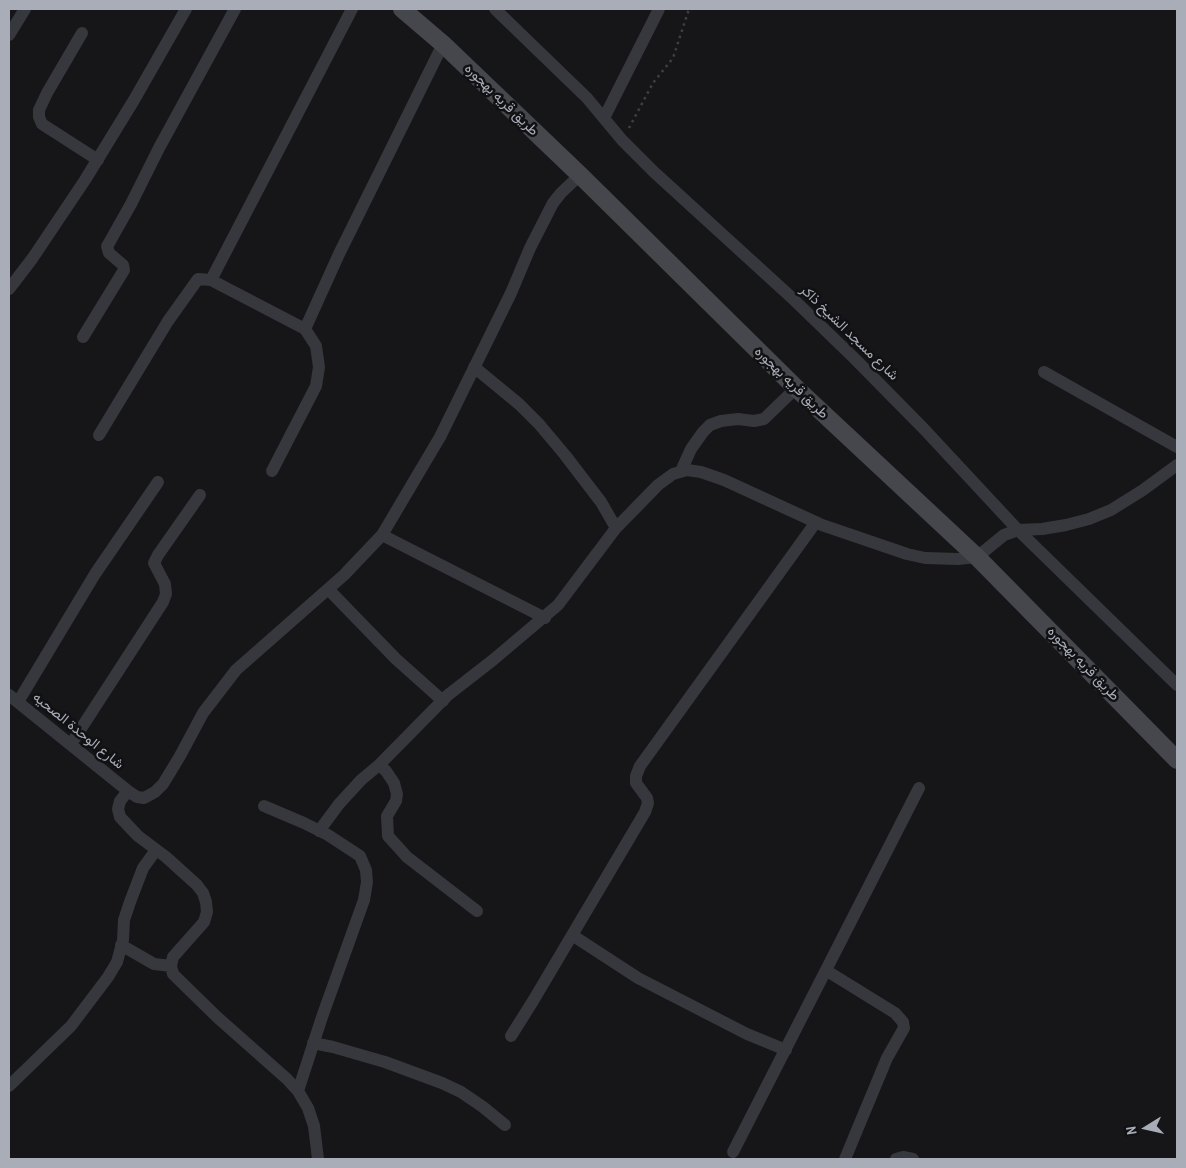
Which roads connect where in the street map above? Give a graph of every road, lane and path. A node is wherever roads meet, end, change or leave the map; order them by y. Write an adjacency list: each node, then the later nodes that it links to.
1 (25, 9): 10 (street)
2 (186, 9): 14 (street)
3 (235, 9): 19 (street)
4 (352, 9): 16 (street)
5 (402, 9): 11 (street, طريق قريه بهجوره)
6 (495, 9): 12 (street, شارع مسجد الشيخ ذاكر)
7 (659, 9): 12 (street)
8 (690, 9): 13 (path)
9 (82, 33): 14 (street)
10 (9, 35)
11 (443, 44): 15 (street, طريق قريه بهجوره); 18 (street)
12 (604, 118): 13 (street, شارع مسجد الشيخ ذاكر)
13 (622, 140): 32 (street, شارع مسجد الشيخ ذاكر)
14 (98, 160): 17 (street)
15 (580, 175): 20 (street); 22 (street, طريق قريه بهجوره)
16 (211, 280): 18 (street); 23 (street)
17 (9, 290)
18 (305, 329): 26 (street)
19 (83, 337)
20 (474, 367): 31 (street); 33 (street)
21 (1044, 372): 24 (street)
22 (796, 388): 27 (street); 34 (street, طريق قريه بهجوره)
23 (99, 435)
24 (1177, 448)
25 (1177, 466): 32 (street)
26 (272, 471)
27 (681, 471): 30 (street); 31 (street)
28 (158, 482): 38 (street)
29 (200, 495): 40 (street)
30 (816, 522): 34 (street); 49 (street)
31 (616, 528): 36 (street)
32 (1018, 530): 34 (street); 37 (street, شارع مسجد الشيخ ذاكر)
33 (382, 535): 35 (street); 36 (street)
34 (981, 554): 41 (street, طريق قريه بهجوره)
35 (328, 589): 39 (street); 44 (street)
36 (545, 618): 39 (street)
37 (1177, 685)
38 (13, 699): 40 (street, شارع الوحدة الصحيه)
39 (442, 701): 42 (street)
40 (71, 744): 44 (street, شارع الوحدة الصحيه)
41 (1177, 760)
42 (379, 765): 46 (street); 48 (street)
43 (919, 788): 52 (street)
44 (128, 791): 47 (street)
45 (264, 806): 46 (street)
46 (319, 830): 54 (street)
47 (156, 850): 50 (street); 51 (street)
48 (477, 910)
49 (572, 935): 53 (street); 55 (street)
50 (121, 945): 51 (street); 56 (street)
51 (171, 966): 57 (street)
52 (827, 970): 55 (street); 61 (street)
53 (511, 1036)
54 (313, 1044): 57 (street); 58 (street)
55 (786, 1050): 59 (street)
56 (9, 1086)
57 (298, 1092): 60 (street)
58 (505, 1125)
59 (733, 1152)
60 (318, 1159)
61 (845, 1159)
62 (896, 1159): 63 (street)
63 (913, 1159)

